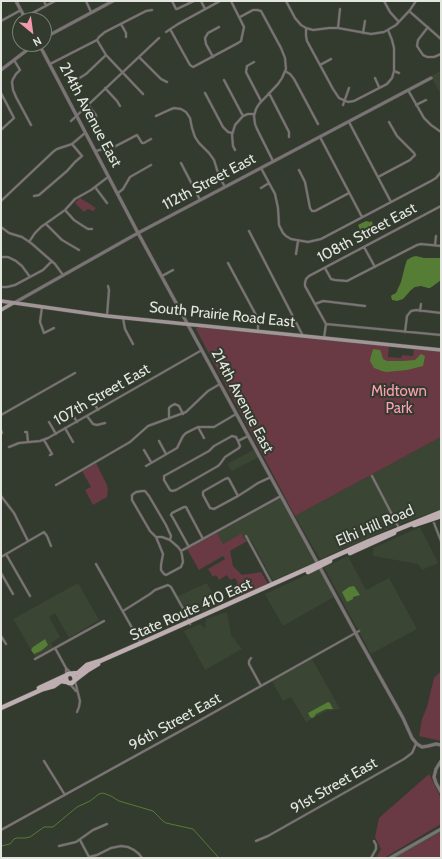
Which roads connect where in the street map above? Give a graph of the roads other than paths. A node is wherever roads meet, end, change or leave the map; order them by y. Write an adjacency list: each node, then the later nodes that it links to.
1 (16, 1): 17 (street)
2 (44, 1): 14 (street)
3 (55, 1): 14 (street)
4 (86, 1): 21 (street)
5 (113, 1): 21 (street)
6 (172, 1): 7 (street)
7 (194, 1)
8 (201, 1): 15 (street)
9 (220, 1): 15 (street)
10 (231, 1): 22 (street)
11 (286, 1): 29 (street)
12 (384, 1): 25 (street)
13 (416, 1): 19 (street)
14 (46, 6): 20 (street)
15 (205, 9): 31 (street)
16 (340, 9): 30 (street)
17 (21, 10): 23 (street)
18 (152, 10): 26 (street)
19 (409, 11): 25 (street); 28 (street)
20 (37, 12)
21 (91, 12): 35 (street)
22 (240, 17): 45 (street); 52 (street)
23 (1, 21)
24 (365, 21): 34 (street)
25 (399, 22): 32 (street)
26 (121, 24): 36 (street); 39 (street)
27 (219, 27): 45 (street)
28 (428, 27): 38 (street); 42 (street)
29 (306, 28): 30 (street); 50 (street)
30 (338, 28): 34 (street)
31 (170, 29): 33 (street); 45 (street)
32 (388, 30): 34 (street); 53 (street)
33 (166, 32)
34 (363, 33)
35 (52, 34)
36 (126, 37)
37 (159, 38): 44 (street)
38 (441, 39)
39 (97, 40): 43 (street); 49 (street)
40 (24, 52): 47 (street)
41 (43, 52): 49 (street, 214th Avenue East)
42 (441, 54)
43 (106, 55): 55 (street); 58 (street)
44 (139, 57): 55 (street); 60 (street)
45 (213, 57)
46 (330, 59): 50 (street)
47 (14, 60): 51 (street); 85 (street)
48 (254, 62): 70 (street)
49 (50, 64): 77 (street, 214th Avenue East)
50 (320, 65): 71 (street)
51 (1, 70)
52 (285, 71): 67 (street); 84 (street)
53 (394, 71): 54 (street); 63 (street)
54 (399, 72)
55 (122, 73): 61 (street); 68 (street)
56 (375, 78): 63 (street)
57 (431, 78): 64 (street, 112th Street East)
58 (78, 79)
59 (224, 80): 79 (street)
60 (166, 82)
61 (106, 88): 72 (street); 75 (street)
62 (349, 88): 71 (street)
63 (379, 88): 71 (street)
64 (408, 90): 74 (street); 82 (street, 112th Street East)
65 (1, 93): 86 (street)
66 (205, 93): 89 (street)
67 (269, 93): 70 (street); 90 (street)
68 (143, 94)
69 (426, 100): 74 (street)
70 (261, 101): 76 (street)
71 (345, 101): 73 (street)
72 (88, 105): 77 (street); 80 (street)
73 (343, 105)
74 (416, 105): 87 (street)
75 (120, 106)
76 (254, 114): 79 (street); 96 (street)
77 (77, 115): 81 (street); 88 (street, 214th Avenue East)
78 (156, 116): 106 (street)
79 (243, 116): 89 (street)
80 (96, 120)
81 (71, 121)
82 (349, 122): 91 (street, 112th Street East); 103 (street)
83 (389, 122): 103 (street)
84 (318, 124)
85 (31, 125)
86 (1, 130)
87 (441, 132)
88 (86, 133): 93 (street); 95 (street, 214th Avenue East)
89 (232, 133): 94 (street)
90 (290, 136)
91 (320, 137): 96 (street, 112th Street East); 109 (street)
92 (152, 139): 95 (street)
93 (72, 144): 110 (street); 112 (street)
94 (234, 150)
95 (96, 151): 102 (street, 214th Avenue East)
96 (274, 161): 99 (street, 112th Street East)
97 (181, 163): 111 (street)
98 (151, 165): 108 (street)
99 (262, 168): 104 (street); 106 (street, 112th Street East)
100 (299, 170): 109 (street)
101 (441, 172): 113 (street)
102 (109, 176): 105 (street); 108 (street, 214th Avenue East)
103 (378, 177): 113 (street)
104 (269, 183): 107 (street); 124 (street)
105 (95, 187): 114 (street); 116 (street)
106 (225, 187): 111 (street, 112th Street East)
107 (260, 188)
108 (118, 193): 122 (street, 214th Avenue East)
109 (350, 193): 117 (street)
110 (34, 196)
111 (200, 200): 122 (street, 112th Street East)
112 (1, 201)
113 (391, 202): 117 (street)
114 (107, 203)
115 (441, 206): 128 (street, 108th Street East)
116 (65, 210): 118 (street); 120 (street)
117 (362, 217): 124 (street)
118 (46, 224): 125 (street); 129 (street)
119 (1, 227): 125 (street)
120 (92, 229)
121 (249, 231): 166 (street)
122 (138, 233): 137 (street, 112th Street East); 138 (street, 214th Avenue East)
123 (436, 236): 126 (street)
124 (298, 241): 130 (street)
125 (29, 242): 132 (street)
126 (435, 245): 127 (street); 134 (street)
127 (441, 246)
128 (364, 248): 134 (street); 135 (street, 108th Street East)
129 (78, 250)
130 (296, 254)
131 (1, 257): 139 (street)
132 (52, 261): 137 (street); 139 (street)
133 (228, 263): 162 (street)
134 (375, 267): 135 (street)
135 (325, 268): 145 (street, 108th Street East)
136 (173, 270): 138 (street)
137 (64, 275): 142 (street, 112th Street East)
138 (162, 276): 155 (street, 214th Avenue East)
139 (30, 277): 141 (street)
140 (108, 286): 154 (street)
141 (1, 287)
142 (22, 298): 144 (street, 112th Street East); 147 (street)
143 (3, 302): 144 (main road, South Prairie Road East); 150 (main road)
144 (13, 303): 147 (main road, South Prairie Road East); 150 (main road, 112th Street East)
145 (315, 304): 148 (street); 159 (street)
146 (420, 304): 152 (street)
147 (23, 305): 149 (main road, South Prairie Road East)
148 (365, 306)
149 (42, 307): 154 (main road, South Prairie Road East); 161 (street)
150 (6, 308): 151 (main road, 112th Street East)
151 (1, 310)
152 (420, 310): 153 (street); 164 (street)
153 (441, 313)
154 (107, 316): 156 (main road, South Prairie Road East)
155 (184, 317): 157 (street); 158 (street, 214th Avenue East)
156 (123, 318): 157 (main road, South Prairie Road East); 168 (street)
157 (181, 323): 158 (main road, South Prairie Road East)
158 (188, 324): 160 (main road, South Prairie Road East); 163 (street, 214th Avenue East)
159 (326, 324): 164 (street); 167 (street)
160 (197, 325): 162 (main road, South Prairie Road East); 163 (street)
161 (54, 328)
162 (258, 331): 166 (main road, South Prairie Road East)
163 (192, 332): 169 (street, 214th Avenue East)
164 (405, 332): 165 (street)
165 (441, 335)
166 (303, 336): 167 (main road, South Prairie Road East)
167 (324, 338): 170 (main road, South Prairie Road East)
168 (133, 344)
169 (202, 350): 172 (street, 214th Avenue East); 175 (street, 107th Street East)
170 (441, 350)
171 (75, 373): 178 (street)
172 (221, 384): 176 (street); 177 (street, 214th Avenue East)
173 (91, 398): 175 (street)
174 (70, 410): 182 (street)
175 (98, 410): 179 (street, 107th Street East)
176 (183, 414): 180 (street); 180 (street)
177 (236, 414): 184 (street); 190 (street, 214th Avenue East)
178 (1, 415)
179 (87, 416): 182 (street, 107th Street East); 183 (street)
180 (169, 419): 205 (street)
181 (49, 422): 189 (street)
182 (77, 422): 185 (street, 107th Street East)
183 (105, 423)
184 (198, 427): 191 (street); 199 (street)
185 (65, 428): 189 (street, 107th Street East); 196 (street)
186 (1, 430): 188 (street)
187 (25, 432): 195 (street)
188 (2, 433)
189 (56, 434): 192 (street, 107th Street East)
190 (248, 436): 194 (street); 204 (street, 214th Avenue East)
191 (204, 438)
192 (44, 440): 195 (street, 107th Street East); 200 (street)
193 (159, 441): 199 (street)
194 (238, 441): 194 (street)
195 (28, 442): 197 (street, 107th Street East)
196 (73, 442)
197 (9, 447)
198 (144, 450): 201 (street)
199 (166, 454): 201 (street)
200 (50, 455)
201 (151, 462): 202 (street)
202 (146, 466)
203 (372, 476): 214 (street)
204 (271, 477): 207 (street); 208 (street, 214th Avenue East)
205 (56, 485)
206 (1, 496): 219 (street)
207 (238, 496): 207 (street)
208 (281, 496): 217 (street); 227 (street, 214th Avenue East)
209 (441, 512): 214 (main road, Elhi Hill Road)
210 (441, 516): 211 (main road, Elhi Hill Road)
211 (435, 518): 212 (main road, Elhi Hill Road); 213 (street)
212 (427, 521): 213 (street); 227 (main road, Elhi Hill Road)
213 (434, 523): 220 (street)
214 (399, 528): 227 (main road, Elhi Hill Road)
215 (246, 536): 229 (street)
216 (156, 537): 218 (street); 218 (street); 223 (street)
217 (203, 539): 222 (street); 222 (street)
218 (170, 540): 223 (street)
219 (28, 541): 221 (street); 224 (street)
220 (441, 541)
221 (51, 546)
222 (188, 547): 223 (street)
223 (181, 551)
224 (6, 554): 225 (street); 231 (street)
225 (1, 557)
226 (96, 564): 232 (street)
227 (319, 565): 229 (main road, State Route 410 East); 234 (main road, State Route 410 East); 235 (street, 214th Avenue East)
228 (1, 574): 230 (street)
229 (272, 584): 234 (main road, State Route 410 East)
230 (13, 594)
231 (30, 596)
232 (123, 611): 234 (street); 237 (street)
233 (104, 621): 239 (street)
234 (190, 623): 237 (main road, State Route 410 East); 244 (main road, State Route 410 East)
235 (357, 632): 246 (street, 96th Street East); 250 (street, 214th Avenue East)
236 (1, 636): 238 (street)
237 (141, 643): 243 (main road, State Route 410 East)
238 (6, 644)
239 (55, 648): 241 (street); 242 (street)
240 (251, 658): 246 (street)
241 (35, 659)
242 (66, 668): 243 (street); 243 (street)
243 (69, 674): 244 (main road); 245 (main road); 248 (main road, State Route 410 East)
244 (74, 680): 245 (main road, State Route 410 East); 247 (street)
245 (68, 683): 247 (street); 248 (main road, State Route 410 East)
246 (261, 686): 255 (street, 96th Street East)
247 (78, 694): 249 (street)
248 (1, 706)
249 (77, 712)
250 (416, 744): 251 (street); 260 (street, 91st Street East)
251 (441, 745)
252 (44, 761): 255 (street)
253 (441, 761): 254 (street)
254 (441, 792)
255 (65, 795): 258 (street, 96th Street East)
256 (107, 824): 259 (street)
257 (441, 829): 266 (street)
258 (1, 830)
259 (80, 840): 262 (street); 263 (street)
260 (256, 841)
261 (374, 841): 265 (street)
262 (59, 846)
263 (89, 858): 264 (street)
264 (142, 858)
265 (371, 858)
266 (390, 858)

